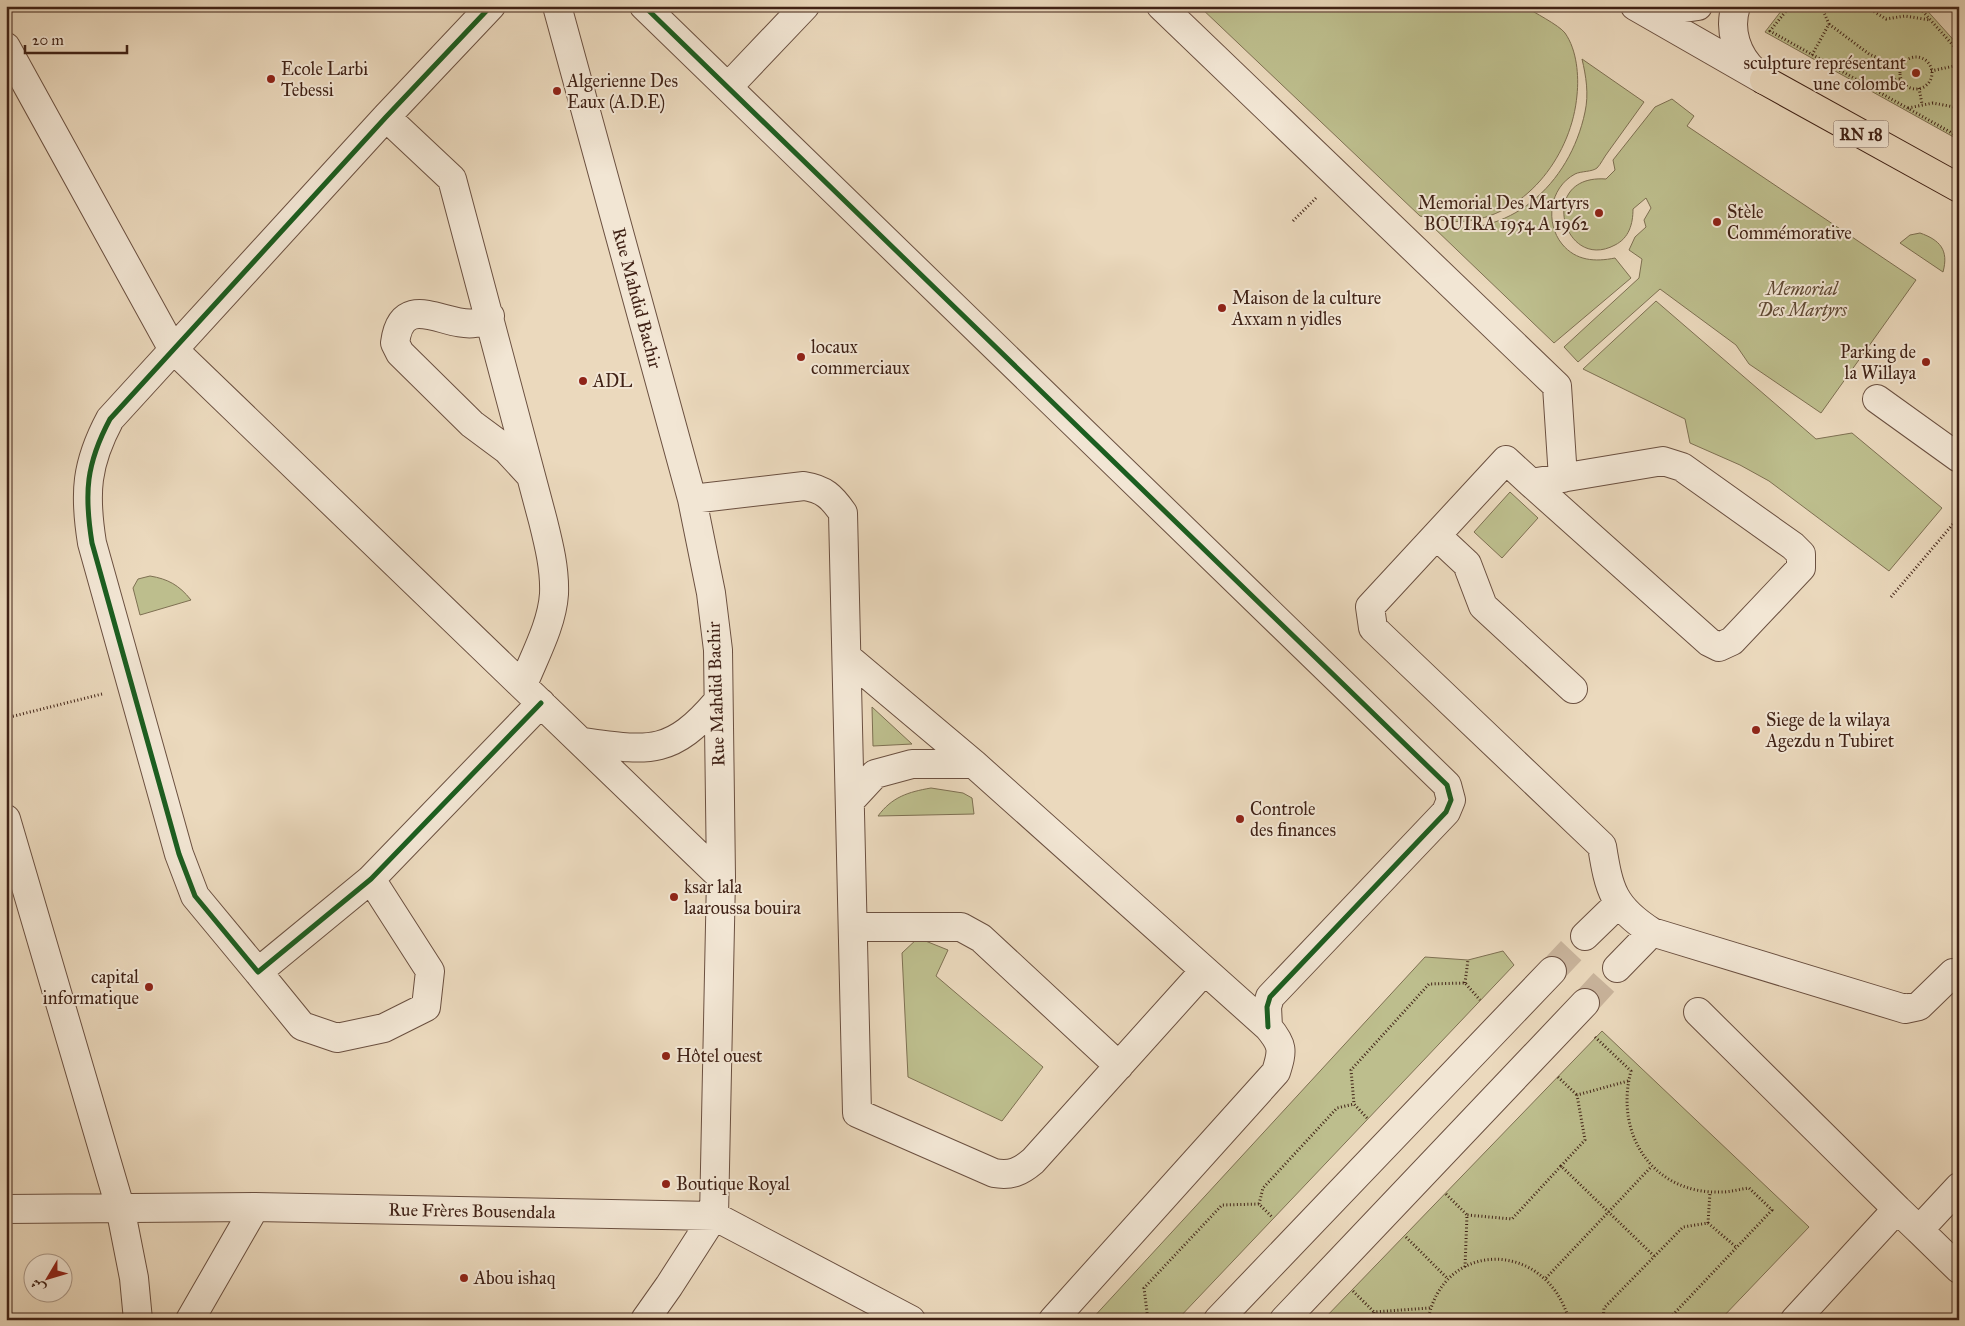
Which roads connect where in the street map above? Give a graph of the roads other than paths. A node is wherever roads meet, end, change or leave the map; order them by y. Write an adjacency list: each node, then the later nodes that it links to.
1 (491, 6): 13 (street)
2 (557, 6): 24 (street, Rue Mahdid Bachir)
3 (644, 6): 12 (street)
4 (805, 6): 12 (street)
5 (1161, 6): 22 (street)
6 (1635, 6): 11 (street)
7 (1640, 6): 8 (street)
8 (1698, 6)
9 (1736, 6): 11 (street, RN 18)
10 (6, 47): 16 (street)
11 (1764, 80): 14 (main road, RN 18)
12 (728, 87): 47 (street)
13 (386, 117): 15 (street); 16 (street)
14 (1959, 188)
15 (490, 316): 17 (street); 19 (street)
16 (172, 348): 28 (street); 43 (street)
17 (512, 399): 19 (street); 21 (street)
18 (1877, 399): 20 (street)
19 (472, 424): 21 (street)
20 (1959, 458)
21 (532, 477): 28 (street)
22 (1563, 478): 23 (street); 23 (street)
23 (1531, 483): 25 (street)
24 (692, 500): 26 (street); 29 (street, Rue Mahdid Bachir)
25 (1437, 536): 27 (street); 36 (street)
26 (848, 658): 31 (street); 32 (street)
27 (1573, 688)
28 (532, 694): 30 (street); 35 (street)
29 (717, 702): 30 (street); 34 (street, Rue Mahdid Bachir)
30 (583, 742): 34 (street)
31 (974, 764): 32 (street); 41 (street)
32 (850, 801): 37 (street)
33 (6, 819): 50 (street)
34 (721, 877): 54 (street, Rue Mahdid Bachir)
35 (371, 878): 43 (street); 43 (street)
36 (1619, 903): 38 (street); 39 (street)
37 (853, 926): 48 (street); 48 (street)
38 (1652, 932): 40 (street); 44 (street)
39 (1585, 936)
40 (1618, 968)
41 (1204, 971): 47 (street); 48 (street)
42 (1552, 971): 62 (street)
43 (258, 972)
44 (1953, 973)
45 (1584, 1003): 63 (street)
46 (1698, 1012): 53 (street)
47 (1268, 1027): 61 (street)
48 (1119, 1066)
49 (1959, 1187): 55 (street)
50 (120, 1207): 51 (street, Rue Frères Bousendala); 52 (street, Rue Frères Bousendala); 57 (street)
51 (255, 1207): 54 (street, Rue Frères Bousendala); 58 (street)
52 (6, 1209)
53 (1897, 1210): 55 (street); 64 (street)
54 (714, 1216): 59 (street); 60 (street, Rue Frères Bousendala)
55 (1919, 1230): 56 (street)
56 (1959, 1269)
57 (138, 1320)
58 (190, 1320)
59 (645, 1320)
60 (911, 1320)
61 (1053, 1320)
62 (1218, 1320)
63 (1284, 1320)
64 (1795, 1320)

